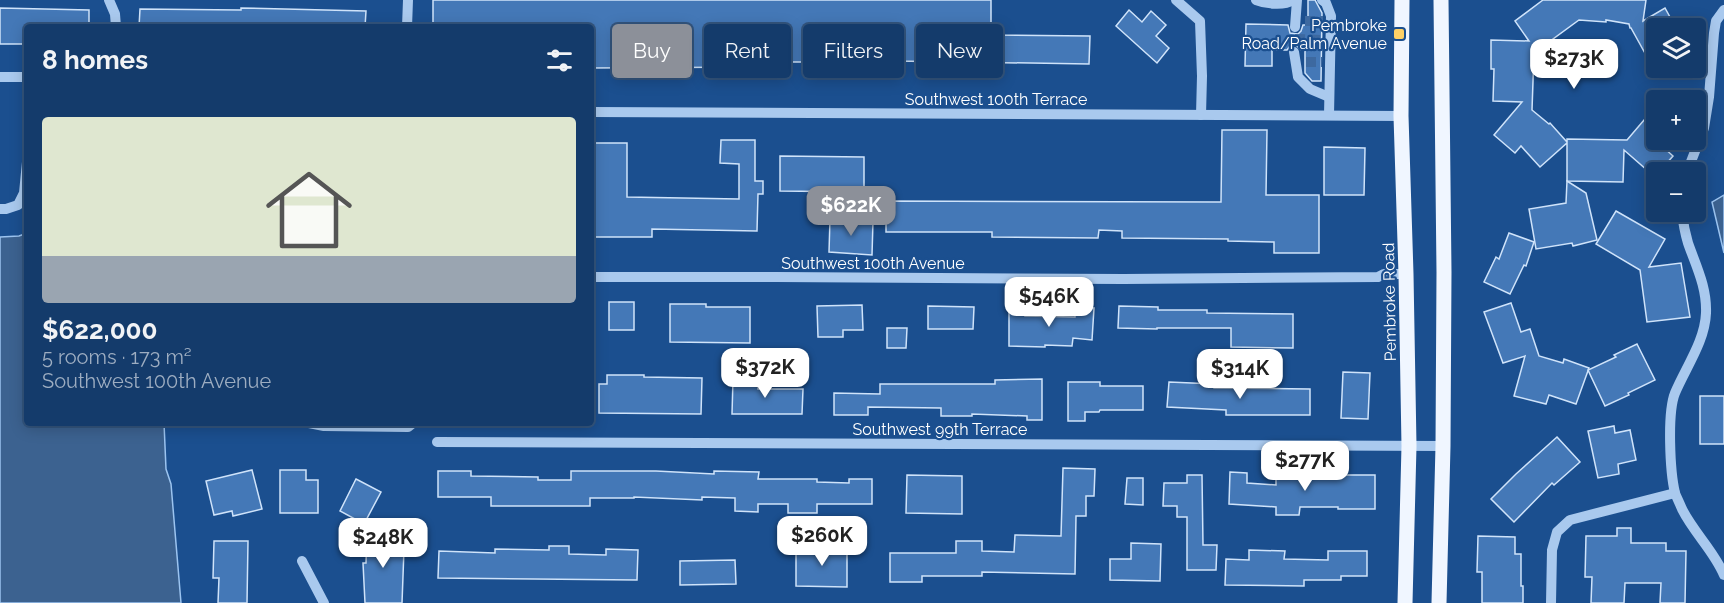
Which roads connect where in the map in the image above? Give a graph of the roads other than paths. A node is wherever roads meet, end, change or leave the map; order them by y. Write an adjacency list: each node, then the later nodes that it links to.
1 (109, 0): 11 (street)
2 (120, 0): 11 (street)
3 (408, 0): 14 (street)
4 (1176, 0): 20 (street)
5 (1256, 0): 6 (street)
6 (1295, 0): 12 (street)
7 (1322, 0): 18 (street)
8 (1402, 0): 22 (main road, Pembroke Road)
9 (1441, 0): 33 (main road)
10 (1722, 12): 23 (street)
11 (115, 14): 13 (street)
12 (1298, 23)
13 (116, 24)
14 (407, 24)
15 (1299, 59): 18 (street)
16 (0, 77): 17 (street)
17 (24, 77)
18 (1329, 97): 21 (street)
19 (594, 112): 20 (street, Southwest 100th Terrace)
20 (1201, 115): 21 (street, Southwest 100th Terrace)
21 (1329, 115): 22 (street, Southwest 100th Terrace)
22 (1401, 116): 27 (main road, Pembroke Road)
23 (1691, 162)
24 (24, 193): 25 (street)
25 (0, 209)
26 (1684, 222): 34 (street)
27 (1406, 274): 28 (street, Southwest 100th Avenue); 32 (main road, Pembroke Road)
28 (594, 277)
29 (324, 426): 30 (street)
30 (409, 426)
31 (437, 442): 32 (street, Southwest 99th Terrace)
32 (1409, 446): 33 (street, Southwest 99th Terrace); 38 (main road, Pembroke Road)
33 (1443, 446): 39 (main road)
34 (1675, 493): 36 (street); 40 (street)
35 (302, 561): 37 (street)
36 (1724, 575)
37 (324, 603)
38 (1406, 603)
39 (1438, 603)
40 (1551, 603)

